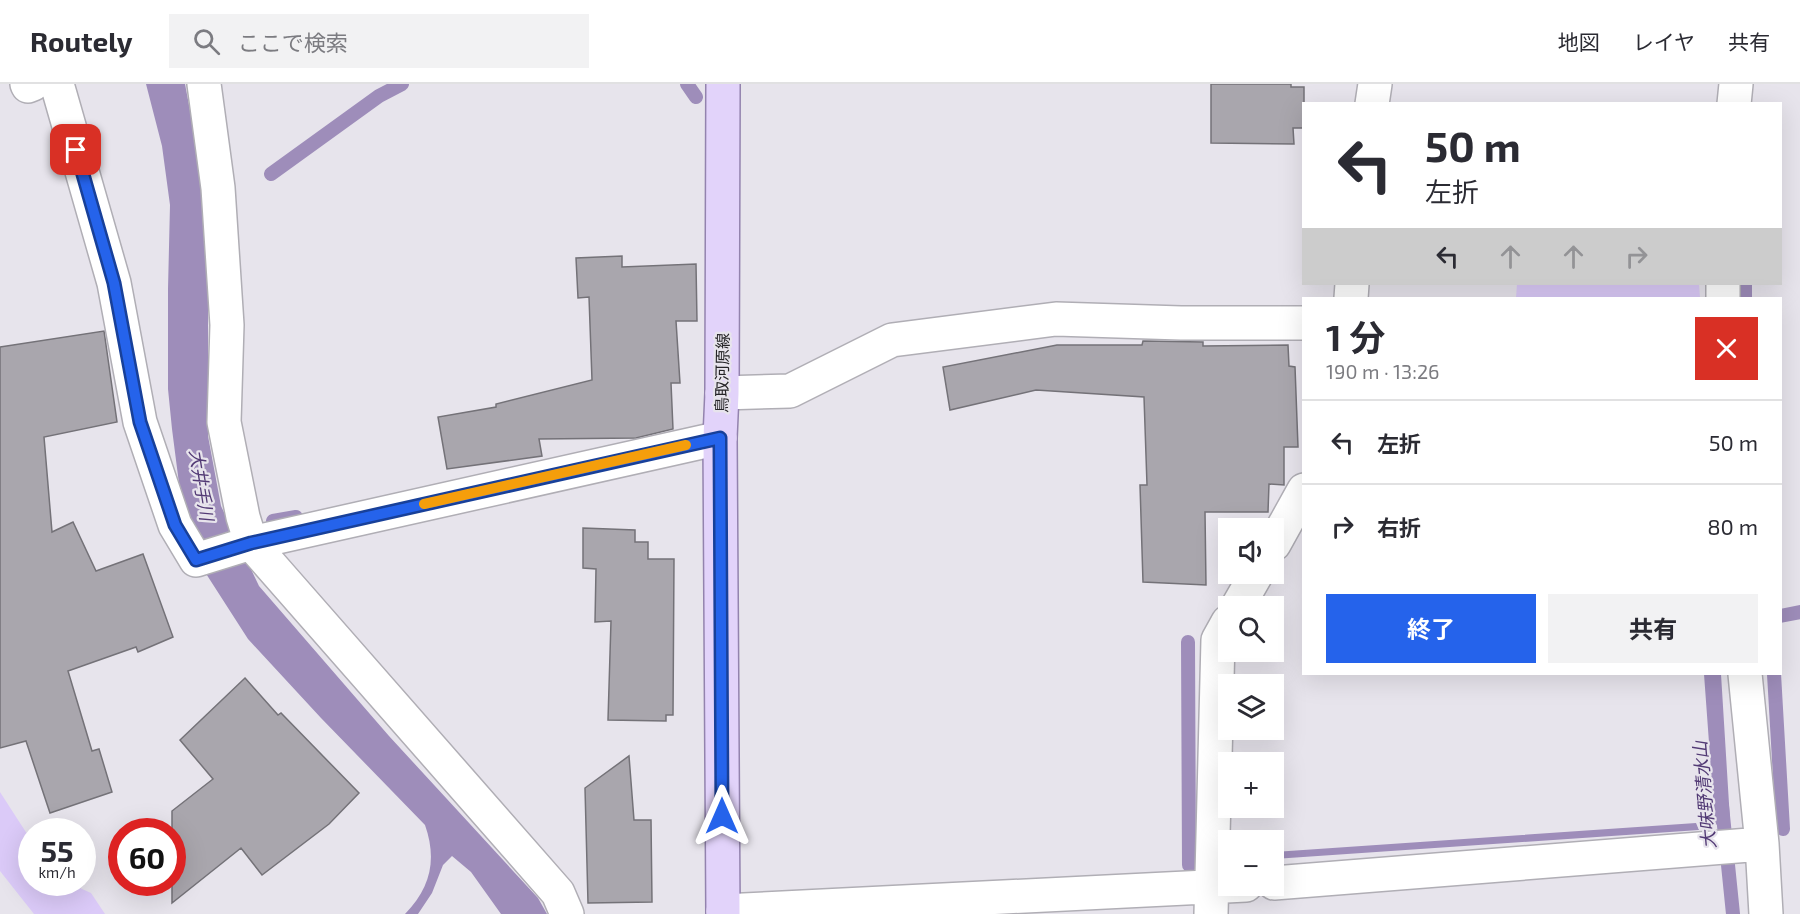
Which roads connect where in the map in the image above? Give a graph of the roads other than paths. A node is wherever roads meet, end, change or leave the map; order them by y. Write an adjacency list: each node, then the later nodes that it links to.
1 (27, 84): 2 (street)
2 (33, 84)
3 (57, 84): 15 (street)
4 (204, 84): 15 (street)
5 (723, 84): 11 (main road, 鳥取河原線)
6 (1375, 84): 8 (street)
7 (1736, 84): 9 (street)
8 (1372, 102)
9 (1734, 102)
10 (1302, 323): 11 (street)
11 (722, 393): 12 (main road, 鳥取河原線)
12 (720, 438): 15 (street); 21 (main road, 鳥取河原線)
13 (1302, 494): 14 (street)
14 (1284, 526)
15 (251, 543): 22 (street)
16 (1218, 640): 20 (street)
17 (1745, 675): 18 (street)
18 (1762, 844): 19 (street); 23 (street)
19 (1284, 882)
20 (1211, 901): 21 (street)
21 (723, 912)
22 (567, 914)
23 (1766, 914)

